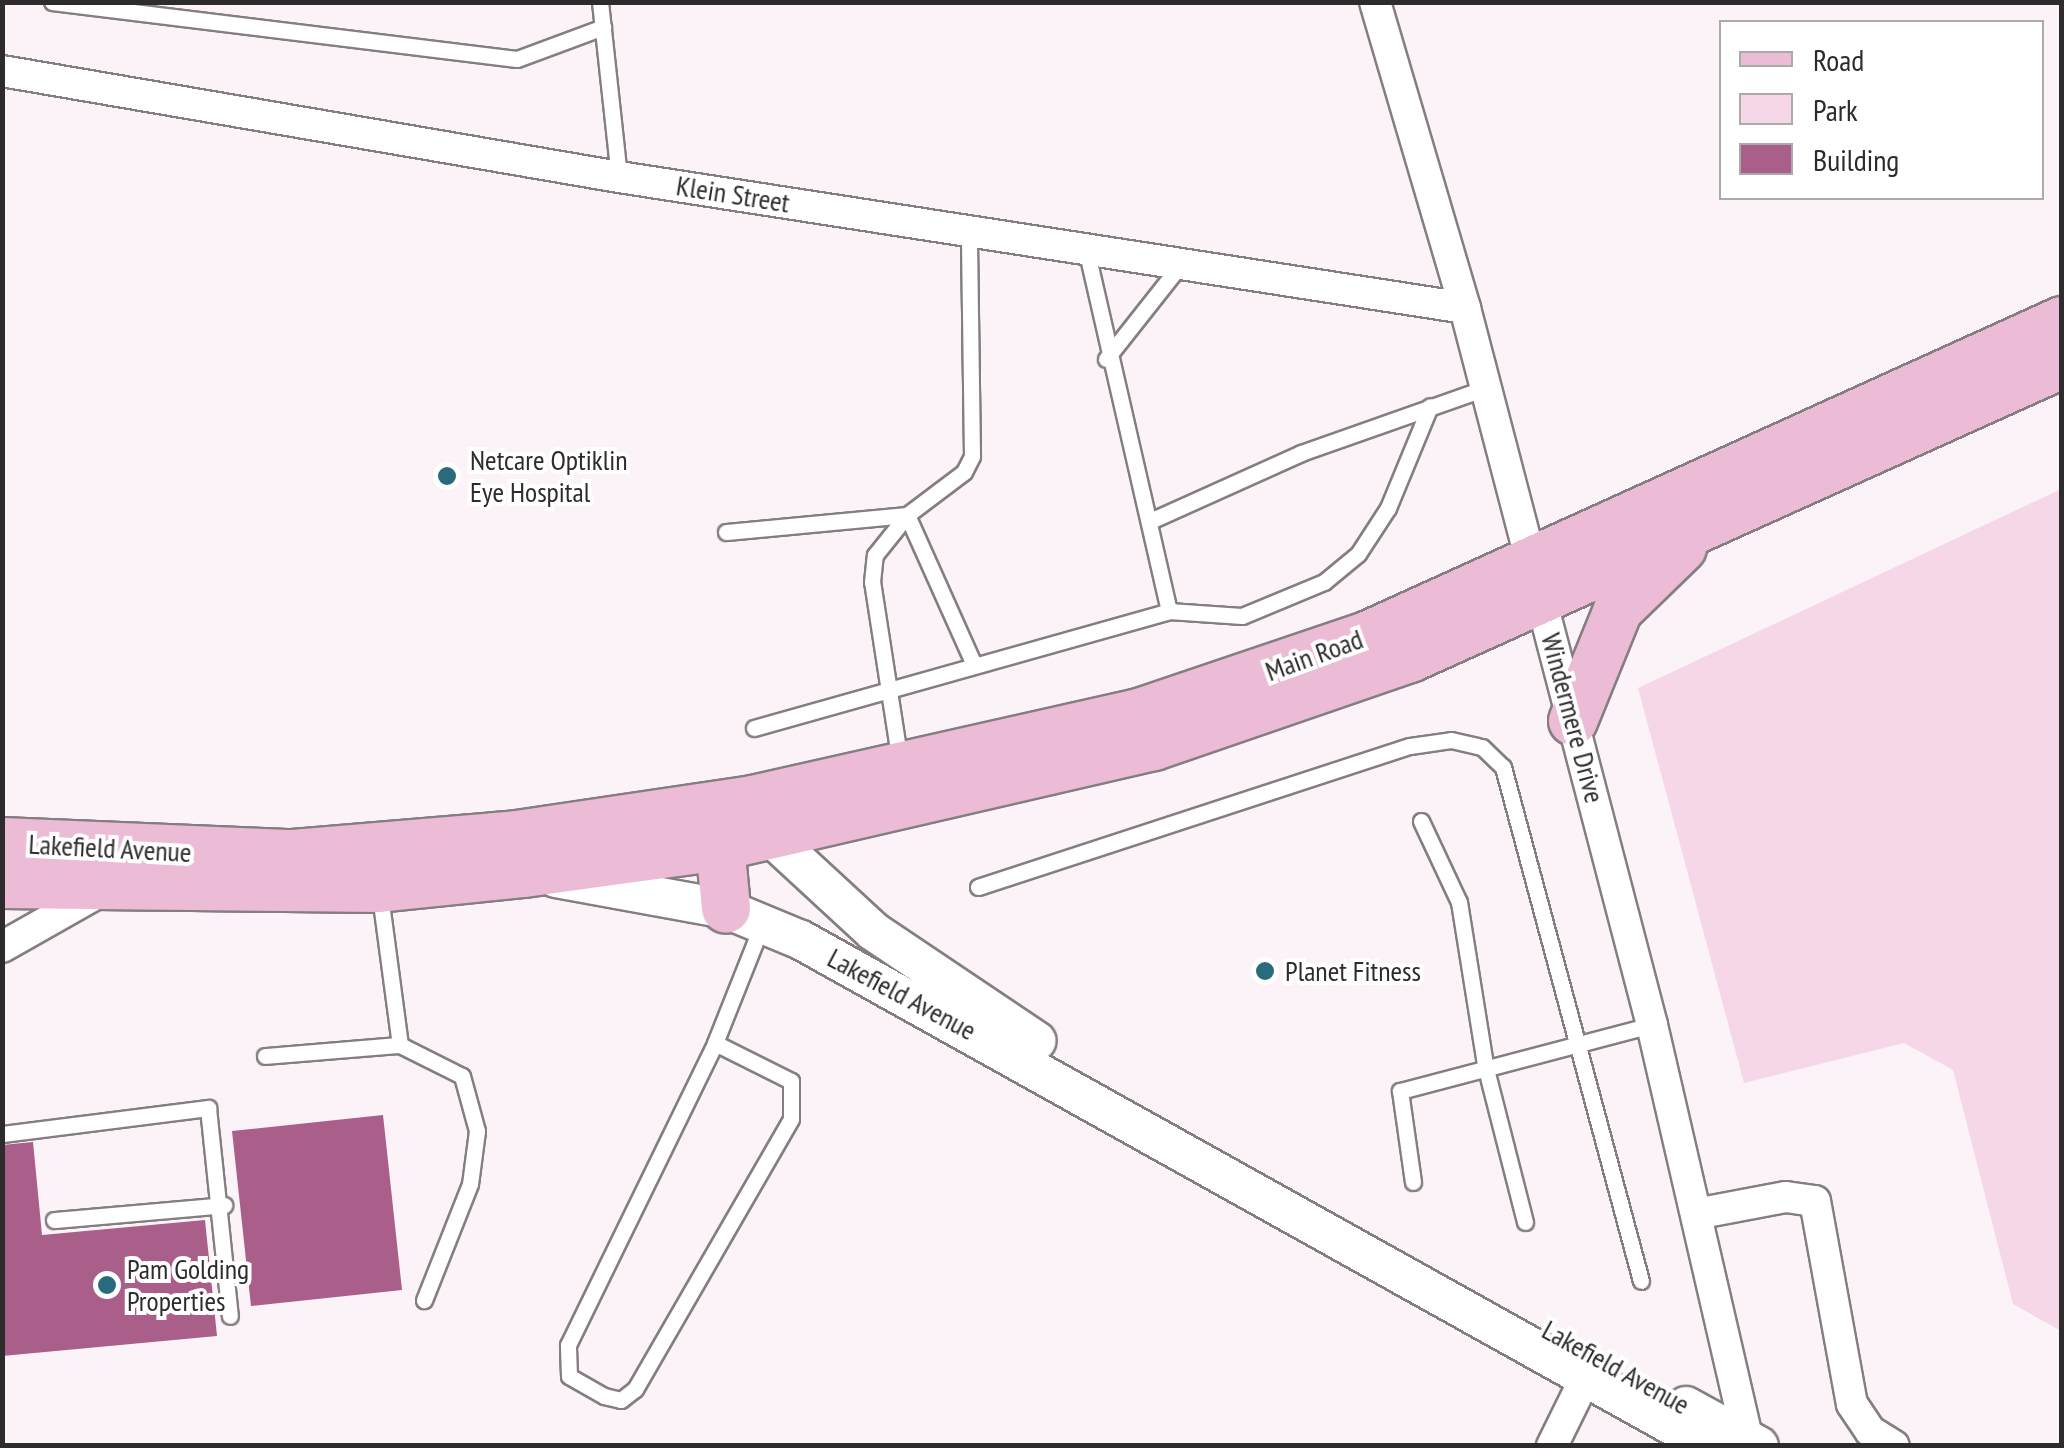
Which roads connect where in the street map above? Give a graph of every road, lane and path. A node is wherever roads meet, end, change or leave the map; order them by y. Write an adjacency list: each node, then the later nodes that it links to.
1 (52, 2): 4 (lane)
2 (600, 2): 4 (lane)
3 (1375, 2): 10 (street, Windermere Drive)
4 (603, 27): 6 (lane)
5 (2, 71): 6 (street, Klein Street)
6 (619, 177): 7 (street, Klein Street)
7 (969, 230): 8 (street, Klein Street); 16 (lane)
8 (1086, 249): 9 (street, Klein Street); 12 (lane)
9 (1181, 264): 10 (street, Klein Street); 12 (lane)
10 (1465, 308): 14 (street, Windermere Drive)
11 (2062, 321): 20 (main road, Main Road)
12 (1106, 359): 18 (lane)
13 (2062, 364): 17 (main road, Main Road)
14 (1486, 388): 15 (lane); 20 (street, Windermere Drive)
15 (1430, 406): 18 (lane); 21 (lane)
16 (908, 515): 19 (lane); 22 (lane); 23 (lane)
17 (1725, 516): 20 (main road, Main Road); 24 (main road)
18 (1150, 521): 21 (lane)
19 (726, 532)
20 (1537, 580): 24 (street, Windermere Drive); 26 (main road, Main Road)
21 (1169, 611): 22 (lane)
22 (974, 665): 23 (lane)
23 (888, 689): 25 (lane); 27 (lane)
24 (1574, 720): 38 (street, Windermere Drive)
25 (754, 728)
26 (1025, 759): 27 (main road, Main Road); 29 (main road, Main Road)
27 (900, 766): 29 (main road, Main Road)
28 (1421, 821): 43 (lane)
29 (740, 822): 31 (main road, Main Road); 36 (main road); 54 (street, Lakefield Avenue)
30 (2, 842): 32 (main road, Lakefield Avenue)
31 (520, 854): 32 (main road, Lakefield Avenue); 36 (street, Lakefield Avenue)
32 (378, 867): 35 (main road, Lakefield Avenue); 41 (lane)
33 (2, 884): 35 (main road, Lakefield Avenue)
34 (978, 887): 40 (lane)
35 (108, 888): 37 (street)
36 (744, 916): 39 (lane); 53 (street, Lakefield Avenue)
37 (2, 947)
38 (1652, 1025): 40 (lane); 47 (street, Windermere Drive)
39 (715, 1043): 39 (lane)
40 (1576, 1043): 43 (lane); 50 (lane)
41 (400, 1045): 42 (lane); 51 (lane)
42 (265, 1056)
43 (1485, 1065): 45 (lane); 49 (lane)
44 (2, 1134): 46 (lane)
45 (1413, 1182)
46 (224, 1205): 48 (lane); 52 (lane)
47 (1701, 1213): 54 (street, Windermere Drive); 57 (street)
48 (54, 1220)
49 (1525, 1222)
50 (1641, 1280)
51 (424, 1300)
52 (230, 1316)
53 (1586, 1377): 55 (street); 56 (street, Lakefield Avenue)
54 (1752, 1444)
55 (1552, 1446)
56 (1708, 1446)
57 (1894, 1446)

